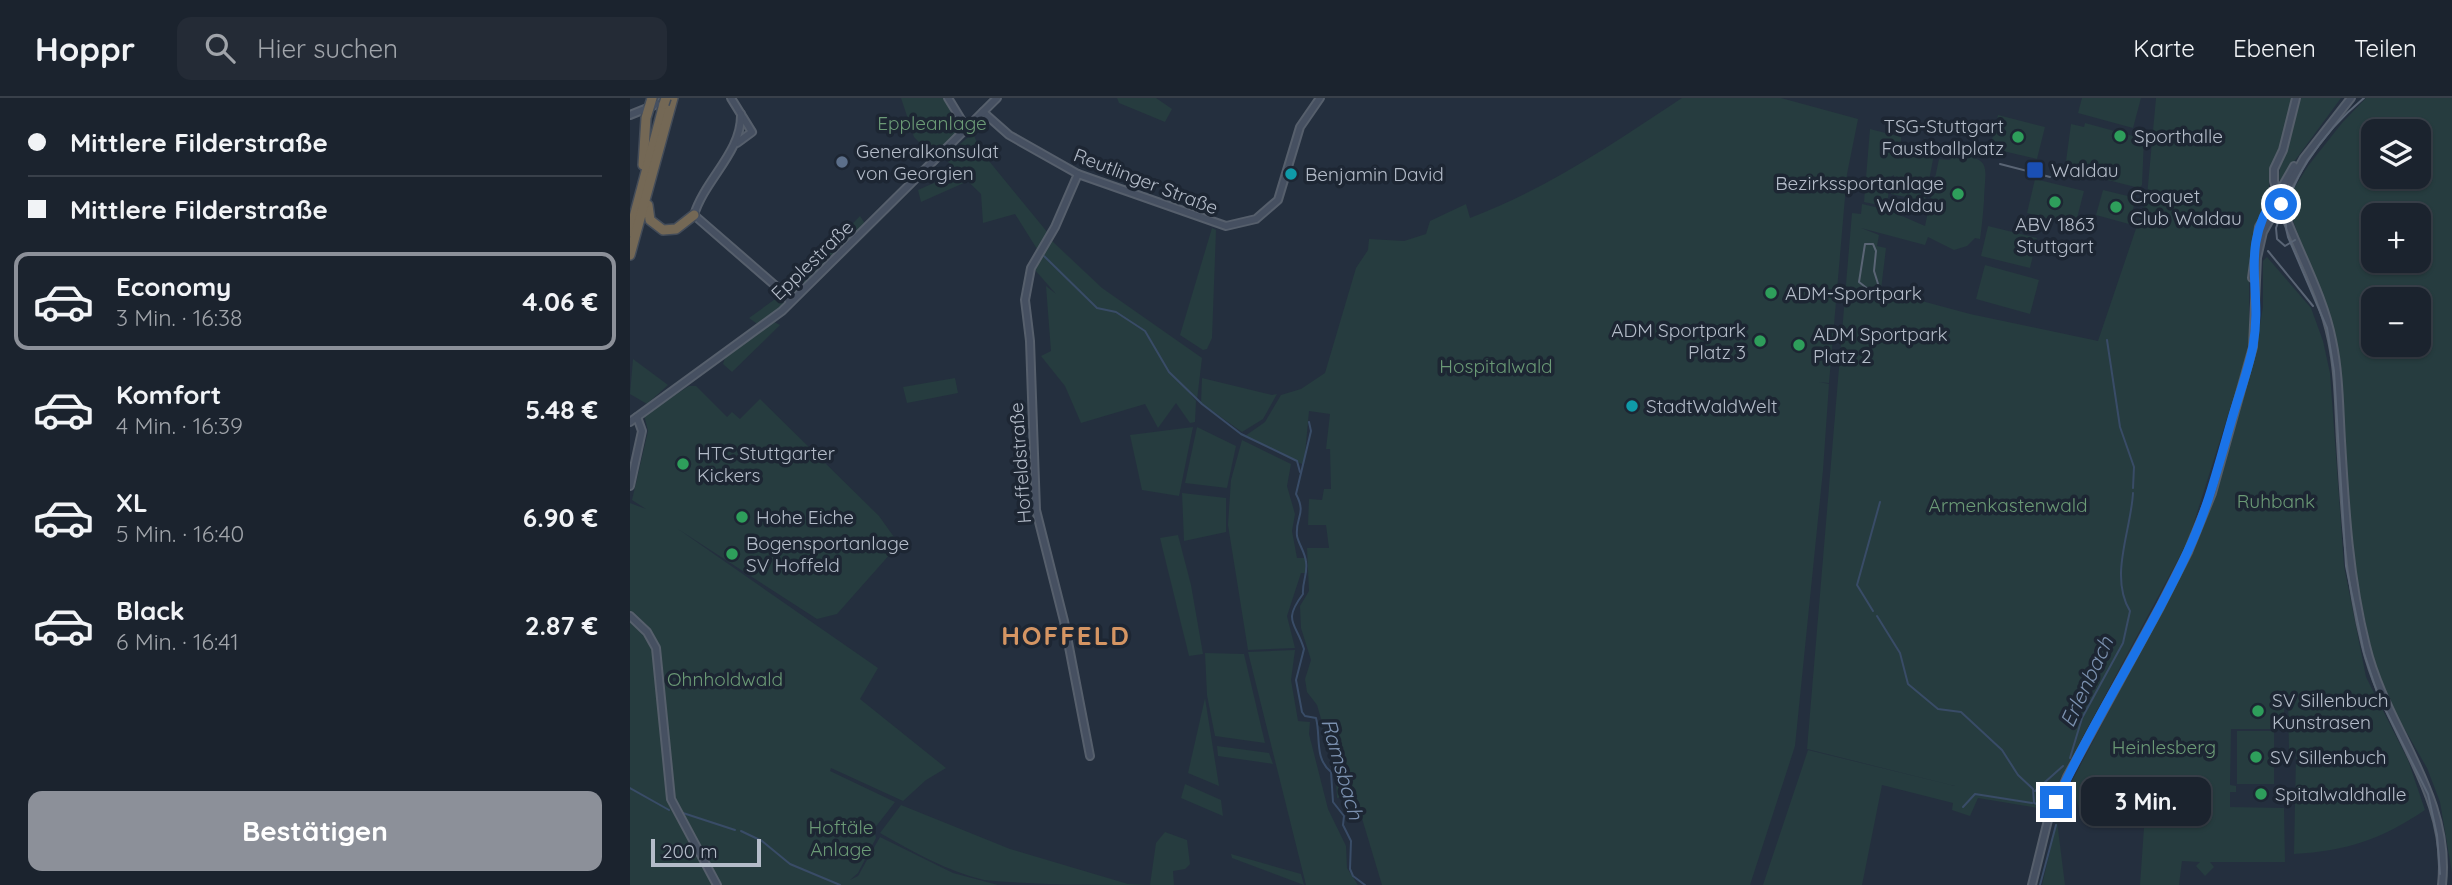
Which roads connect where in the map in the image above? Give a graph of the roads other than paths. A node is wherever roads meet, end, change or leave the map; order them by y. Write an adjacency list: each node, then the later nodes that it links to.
1 (731, 98): 9 (main road)
2 (948, 98): 12 (main road)
3 (997, 98): 8 (main road, Epplestraße)
4 (1320, 98): 14 (main road, Reutlinger Straße)
5 (2296, 98): 16 (main road)
6 (2348, 98): 16 (main road)
7 (662, 101): 10 (main road); 11 (highway); 15 (highway)
8 (983, 112): 12 (main road, Epplestraße); 14 (main road, Reutlinger Straße)
9 (741, 114): 13 (main road); 13 (main road)
10 (632, 115): 11 (highway)
11 (646, 122): 15 (highway)
12 (967, 129): 24 (main road, Epplestraße)
13 (735, 144): 17 (main road)
14 (1078, 174): 30 (main road, Hoffeldstraße)
15 (644, 192): 17 (highway); 20 (highway); 23 (highway)
16 (2278, 196): 18 (main road); 19 (main road); 21 (main road)
17 (694, 215): 24 (main road)
18 (2285, 216): 19 (main road); 33 (main road)
19 (2267, 221): 22 (main road)
20 (630, 232)
21 (2255, 240): 22 (main road); 25 (main road)
22 (2258, 249): 25 (main road)
23 (630, 255)
24 (790, 302): 26 (main road, Epplestraße)
25 (2256, 312): 32 (main road)
26 (637, 417): 27 (main road, Epplestraße); 28 (main road)
27 (630, 422)
28 (630, 486)
29 (630, 616): 31 (main road)
30 (1090, 756)
31 (717, 885)
32 (2032, 885)
33 (2442, 885)

